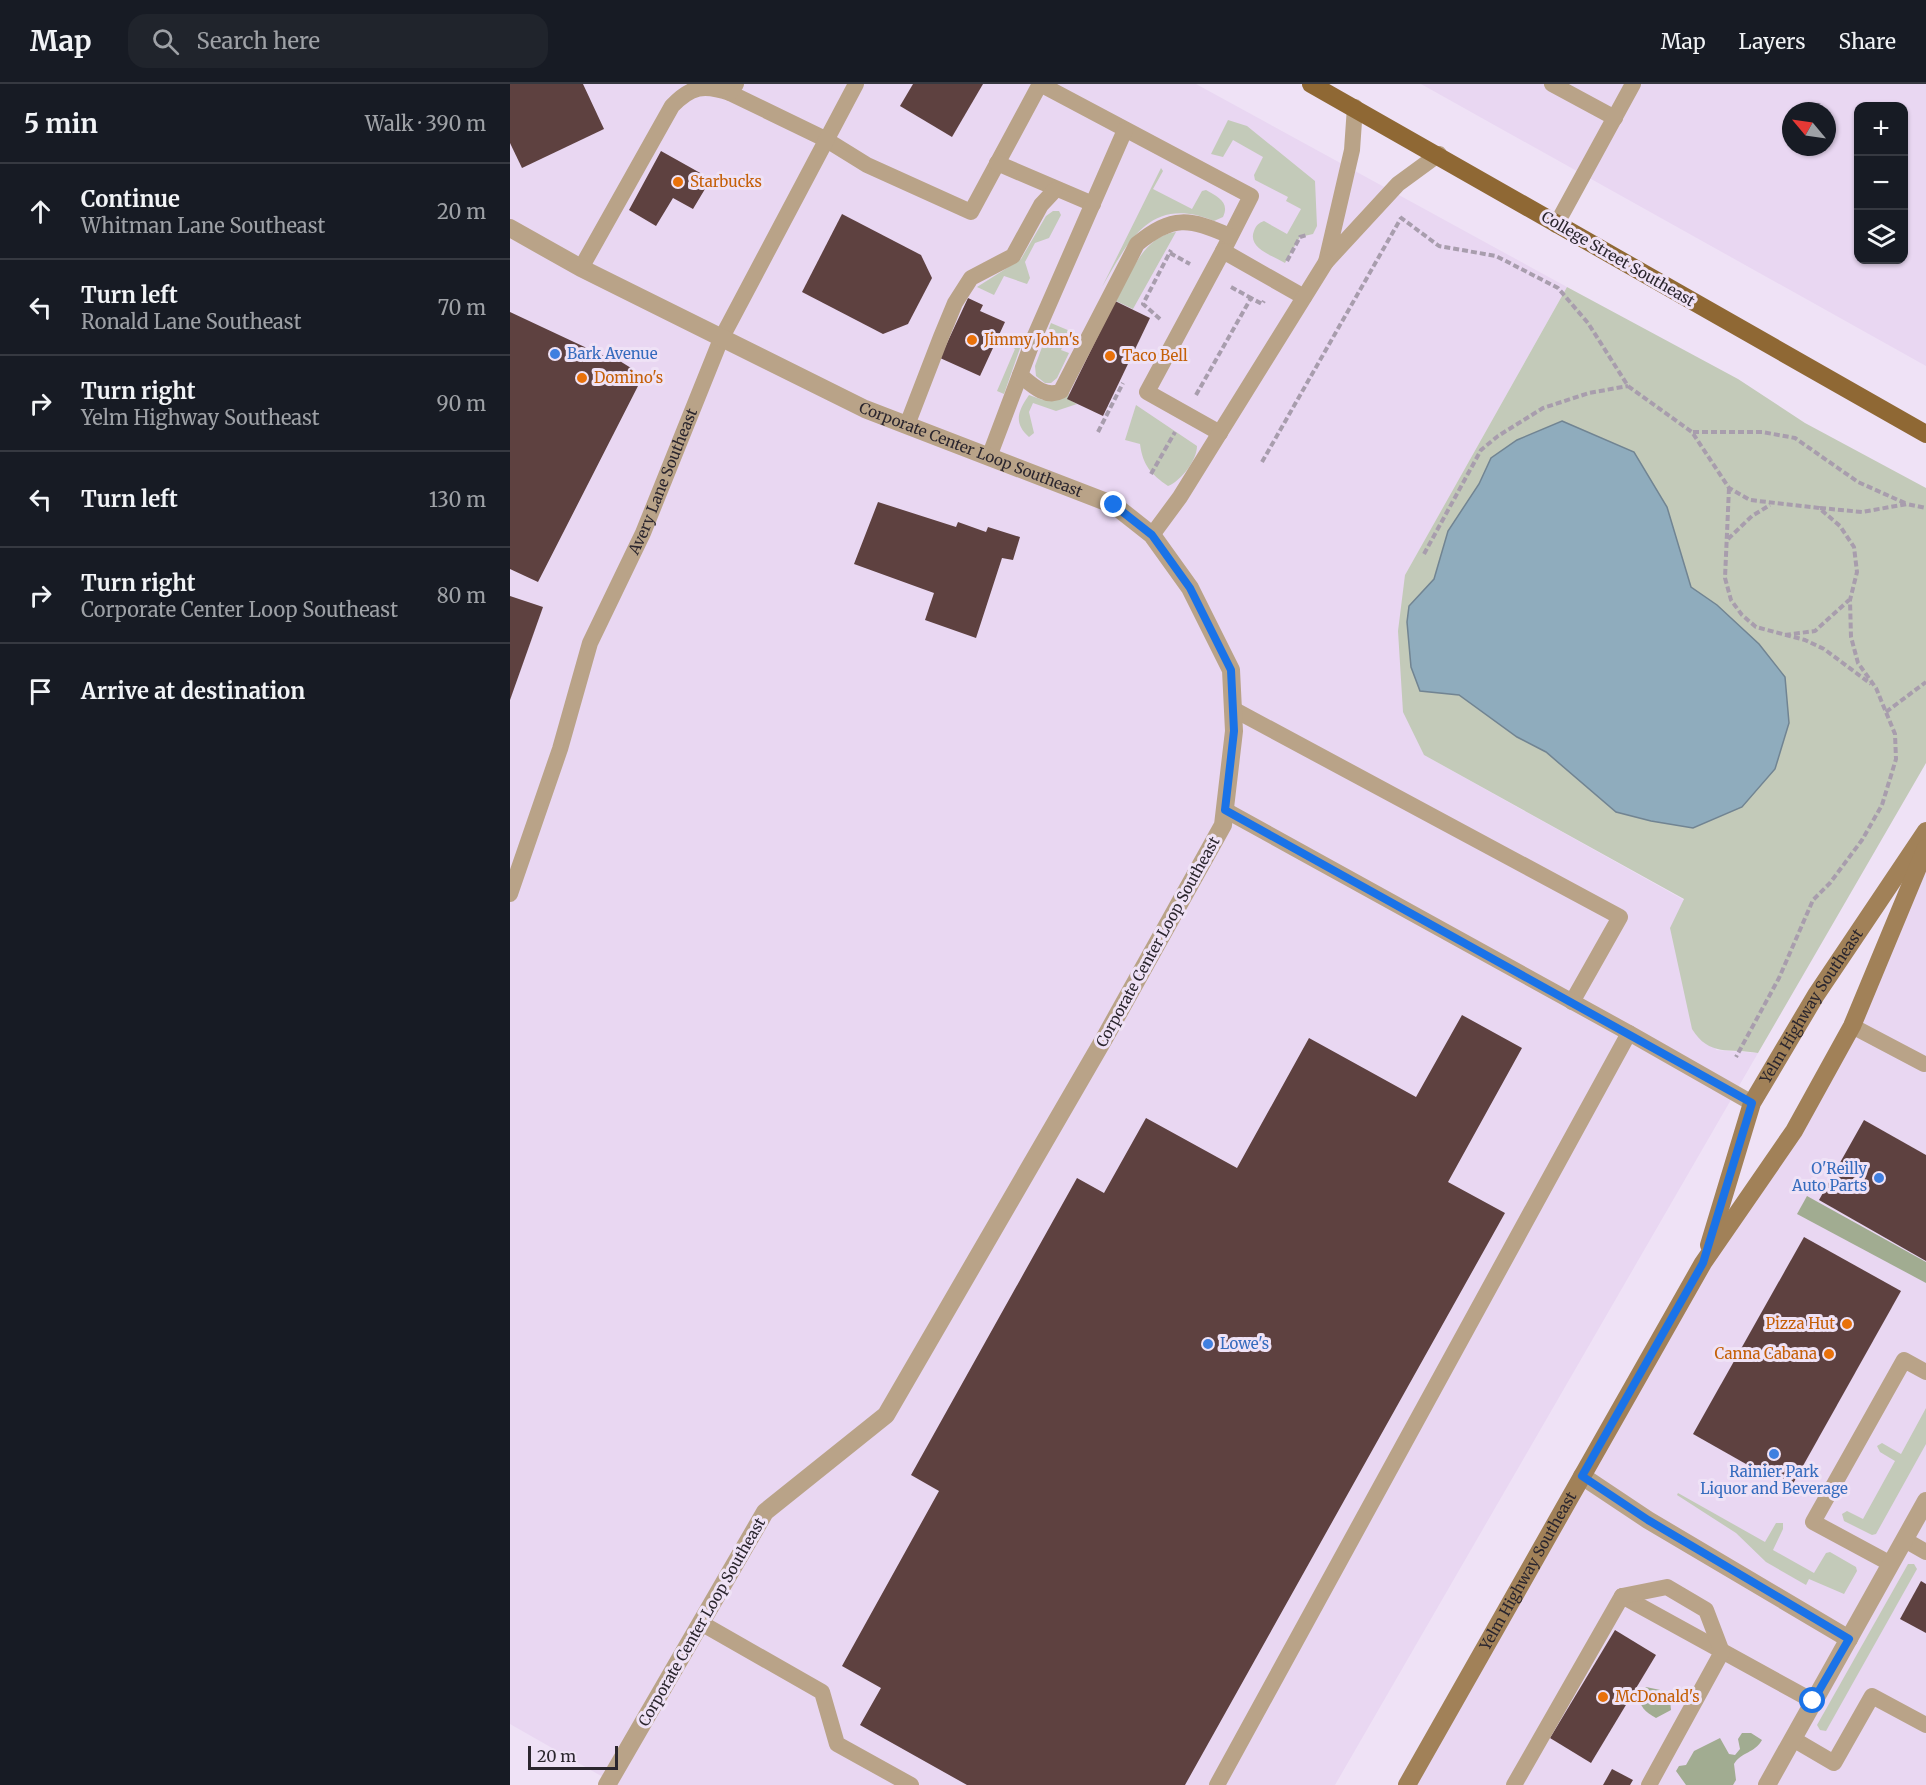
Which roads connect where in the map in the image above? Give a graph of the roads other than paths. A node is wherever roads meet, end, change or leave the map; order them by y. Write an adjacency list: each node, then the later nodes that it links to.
1 (856, 84): 9 (lane, Avery Lane Southeast)
2 (1311, 84): 6 (main road, College Street Southeast)
3 (1552, 84): 7 (lane)
4 (1634, 84): 7 (lane)
5 (733, 88): 9 (lane); 18 (lane)
6 (1355, 107): 10 (main road, College Street Southeast); 17 (lane)
7 (1615, 118): 14 (lane)
8 (1125, 130): 11 (lane); 13 (lane); 16 (lane)
9 (825, 140): 11 (lane); 20 (lane, Avery Lane Southeast)
10 (1438, 154): 14 (main road, College Street Southeast); 17 (lane)
11 (997, 163): 12 (lane)
12 (1055, 190): 13 (lane); 22 (lane)
13 (1093, 204): 21 (lane)
14 (1556, 225): 24 (main road, College Street Southeast)
15 (510, 228): 18 (street, Corporate Center Loop Southeast)
16 (1226, 243): 19 (lane); 21 (lane); 23 (lane)
17 (1326, 262): 19 (lane)
18 (581, 268): 20 (street, Corporate Center Loop Southeast)
19 (1304, 297): 23 (lane)
20 (721, 339): 22 (street, Corporate Center Loop Southeast); 31 (lane, Avery Lane Southeast)
21 (1020, 375): 25 (lane)
22 (906, 425): 25 (street, Corporate Center Loop Southeast)
23 (1220, 433): 26 (lane)
24 (1926, 434)
25 (989, 457): 26 (street, Corporate Center Loop Southeast)
26 (1152, 535): 27 (street, Corporate Center Loop Southeast)
27 (1233, 709): 28 (street, Corporate Center Loop Southeast); 32 (lane)
28 (1225, 810): 32 (lane); 45 (street, Corporate Center Loop Southeast)
29 (1926, 831): 36 (main road, Yelm Highway Southeast)
30 (1926, 848): 33 (main road, Yelm Highway Southeast)
31 (512, 881)
32 (1572, 1002): 34 (lane)
33 (1852, 1026): 35 (lane); 37 (main road, Yelm Highway Southeast)
34 (1629, 1033): 36 (lane); 53 (lane)
35 (1925, 1064)
36 (1752, 1103): 37 (main road, Yelm Highway Southeast)
37 (1703, 1263): 39 (main road, Yelm Highway Southeast)
38 (1926, 1372): 43 (lane)
39 (1582, 1476): 46 (street); 54 (main road, Yelm Highway Southeast)
40 (1926, 1501): 41 (street)
41 (1905, 1539): 42 (lane); 43 (street)
42 (1926, 1552)
43 (1891, 1564): 46 (street)
44 (1622, 1596): 47 (lane); 47 (lane); 55 (lane)
45 (701, 1623): 51 (street, Corporate Center Loop Southeast); 52 (lane)
46 (1849, 1639): 48 (street)
47 (1722, 1652): 48 (lane); 56 (lane)
48 (1813, 1701): 50 (street)
49 (1926, 1725): 50 (lane)
50 (1792, 1739): 57 (street)
51 (608, 1785)
52 (911, 1785)
53 (1217, 1785)
54 (1407, 1785)
55 (1514, 1785)
56 (1649, 1785)
57 (1767, 1785)

